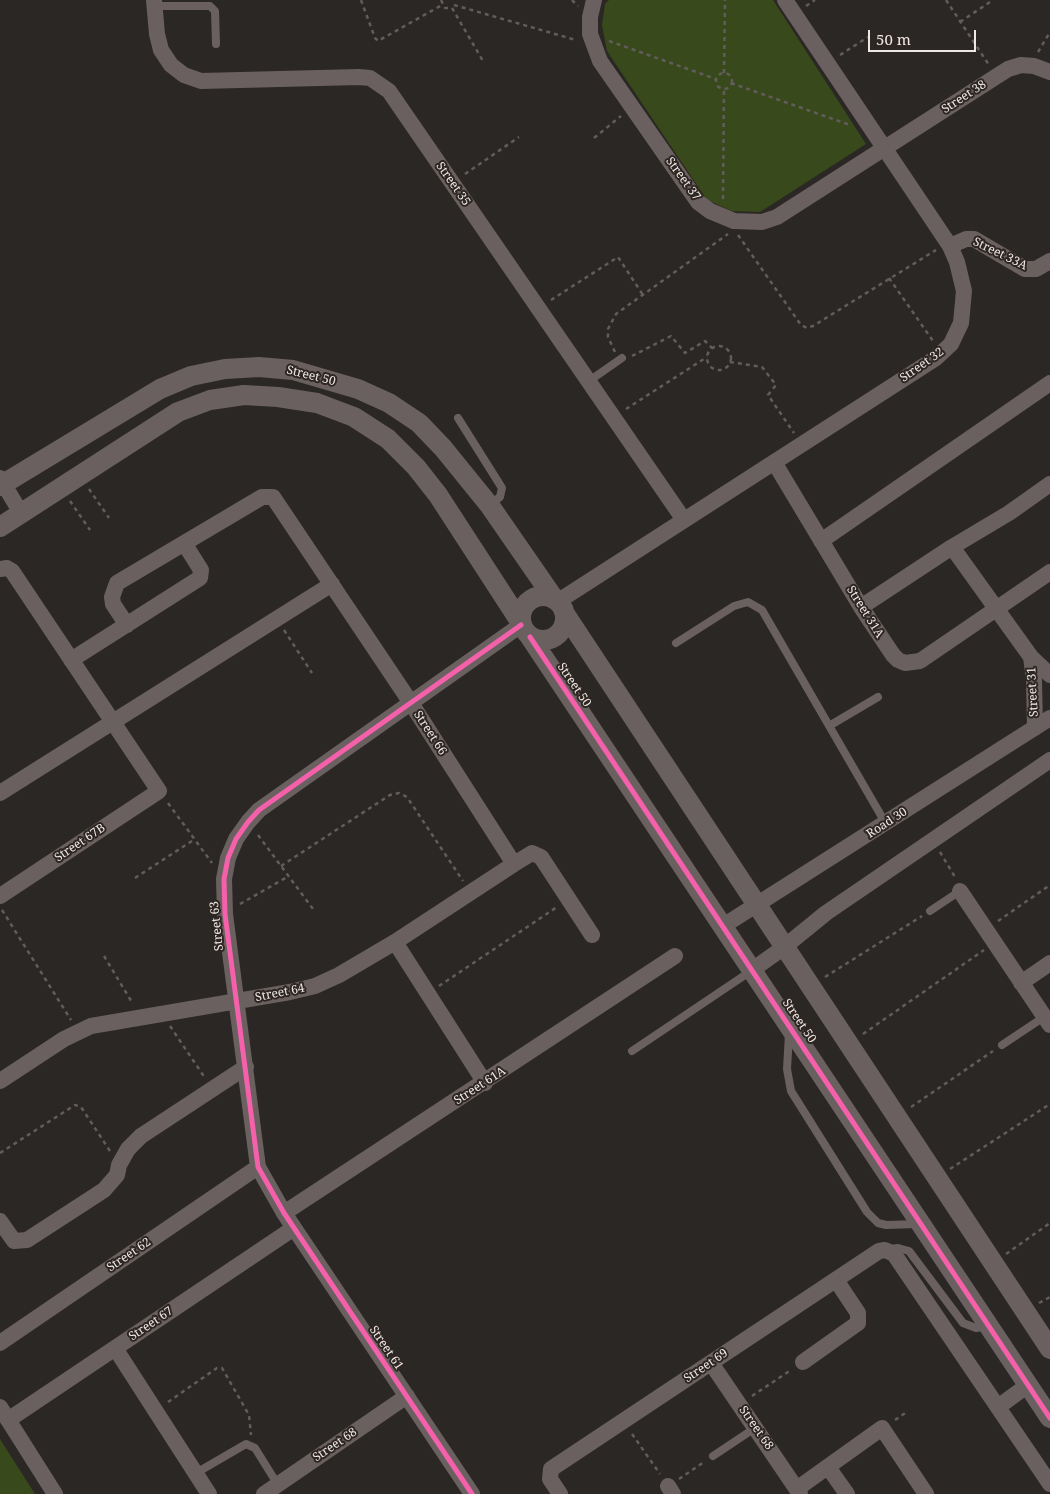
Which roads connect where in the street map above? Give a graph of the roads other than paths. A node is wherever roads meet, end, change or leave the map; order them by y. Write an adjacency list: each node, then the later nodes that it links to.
1 (594, 0): 6 (street, Street 37)
2 (785, 0): 6 (street, Street 32)
3 (155, 3): 4 (lane); 10 (street, Street 35)
4 (216, 44)
5 (1050, 72): 6 (street, Street 38)
6 (883, 149): 7 (street, Street 32)
7 (949, 244): 8 (street, Street 33A); 13 (street, Street 32)
8 (1050, 261)
9 (622, 358): 10 (lane)
10 (589, 381): 18 (street, Street 35)
11 (1050, 383): 20 (street)
12 (458, 418): 16 (lane)
13 (774, 462): 18 (street, Street 32); 20 (street, Street 31A)
14 (1, 482): 16 (street, Street 50); 17 (street)
15 (1050, 484): 22 (street)
16 (490, 506): 26 (street, Street 50)
17 (21, 513): 19 (street, Street 50); 30 (street, Street 50)
18 (684, 520): 26 (street, Street 32)
19 (0, 527)
20 (821, 541): 27 (street, Street 31A)
21 (184, 543): 25 (street, Street 66); 29 (street); 29 (street)
22 (952, 547): 27 (street); 28 (street, Street 31)
23 (0, 570): 33 (street)
24 (1050, 572): 28 (street)
25 (332, 584): 36 (street, Street 66); 38 (street)
26 (559, 605): 30 (street); 30 (street); 47 (street, Street 50)
27 (862, 607): 28 (street, Street 31A)
28 (996, 607): 32 (street, Street 31)
29 (127, 624): 33 (street)
30 (524, 628): 36 (street, Street 63); 49 (street, Street 50)
31 (676, 643): 39 (lane)
32 (1031, 657): 34 (street, Street 31); 40 (street, Street 31)
33 (71, 660): 38 (street)
34 (1050, 675)
35 (878, 697): 39 (lane)
36 (411, 703): 44 (street, Street 66); 57 (street, Street 63)
37 (1050, 718): 40 (street, Road 30)
38 (112, 721): 42 (street); 46 (street, Street 67B)
39 (829, 726): 43 (lane)
40 (1035, 728): 43 (street, Road 30)
41 (1050, 760): 52 (street)
42 (0, 793)
43 (886, 824): 47 (street, Road 30)
44 (514, 864): 50 (street); 51 (street, Street 64)
45 (960, 891): 48 (lane); 56 (street)
46 (0, 896)
47 (755, 905): 49 (street, Road 30); 52 (street, Street 50)
48 (930, 911)
49 (723, 926): 55 (street, Street 50)
50 (592, 935)
51 (395, 942): 57 (street, Street 64); 64 (street)
52 (783, 948): 55 (street); 75 (street, Street 50)
53 (675, 956): 64 (street, Street 61A)
54 (1050, 964): 56 (street)
55 (752, 970): 59 (street, Street 50); 61 (lane)
56 (1021, 983): 58 (street)
57 (237, 1001): 62 (street, Street 63); 63 (street, Street 64)
58 (1047, 1021): 60 (lane)
59 (789, 1024): 68 (street, Street 50); 68 (lane)
60 (1002, 1045)
61 (632, 1050)
62 (246, 1067): 65 (street, Street 63); 67 (street)
63 (0, 1081)
64 (485, 1082): 66 (street, Street 61A)
65 (258, 1167): 66 (street, Street 63); 73 (street, Street 62)
66 (284, 1213): 69 (street, Street 61)
67 (0, 1222)
68 (922, 1224): 72 (street, Street 50)
69 (294, 1228): 74 (street, Street 67); 79 (street, Street 61)
70 (885, 1250): 71 (street, Street 69); 72 (lane); 80 (street)
71 (836, 1280): 76 (street); 77 (street, Street 69)
72 (990, 1325): 78 (street, Street 50)
73 (0, 1343)
74 (115, 1348): 81 (street, Street 67); 86 (street)
75 (1050, 1350)
76 (803, 1362)
77 (711, 1363): 83 (street, Street 68); 94 (street, Street 69)
78 (1028, 1385): 80 (street); 82 (street, Street 50)
79 (407, 1396): 88 (street, Street 68); 93 (street, Street 61)
80 (998, 1407): 87 (street)
81 (4, 1413): 90 (street, Street 67)
82 (1050, 1418)
83 (756, 1428): 84 (lane); 89 (street, Street 68)
84 (714, 1456)
85 (828, 1467): 89 (street); 95 (street); 96 (street)
86 (196, 1473): 88 (lane); 91 (street)
87 (1050, 1484)
88 (278, 1485): 92 (street, Street 68)
89 (799, 1491)
90 (55, 1494)
91 (209, 1494)
92 (264, 1494)
93 (472, 1494)
94 (560, 1494)
95 (846, 1494)
96 (926, 1494)

